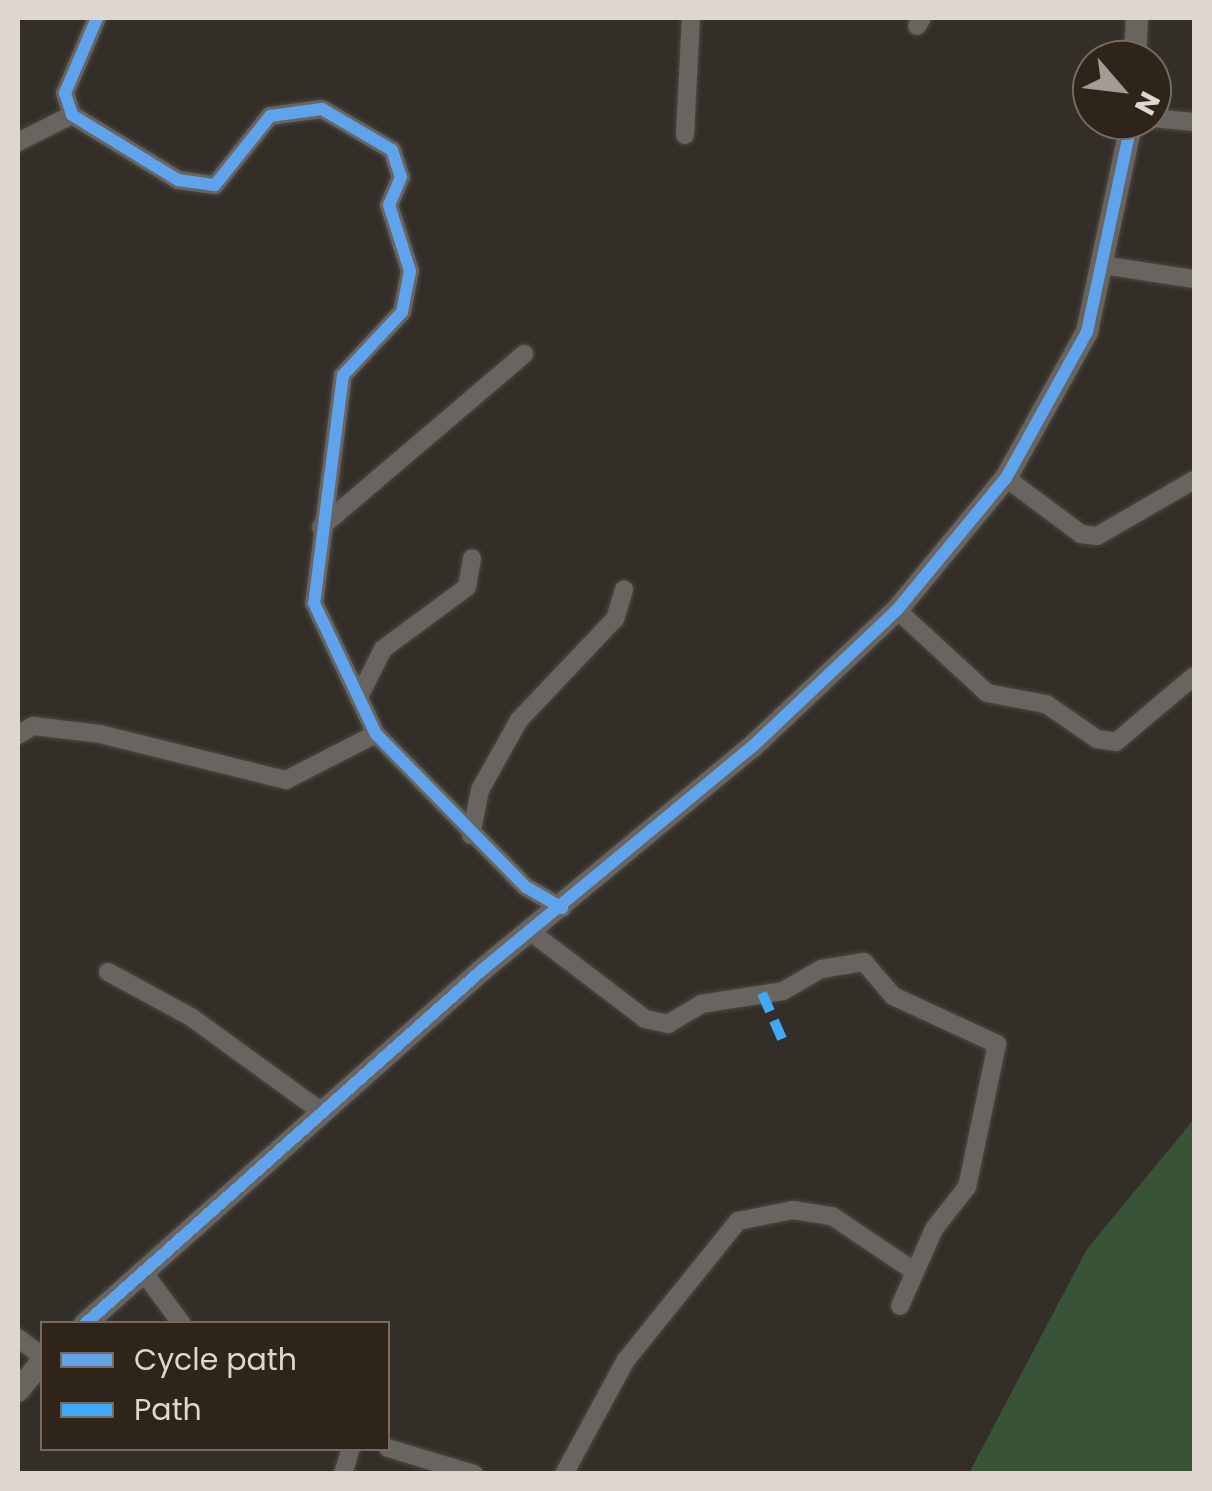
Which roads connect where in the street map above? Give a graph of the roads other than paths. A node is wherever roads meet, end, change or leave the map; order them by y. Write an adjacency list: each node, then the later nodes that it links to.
1 (690, 18): 4 (street)
2 (98, 21): 3 (street)
3 (72, 114): 6 (street); 12 (street)
4 (685, 135)
5 (1129, 140): 7 (street)
6 (18, 142)
7 (1108, 266): 8 (street); 10 (street)
8 (1194, 280)
9 (524, 354): 12 (street)
10 (1006, 478): 11 (street); 15 (street)
11 (1194, 480)
12 (321, 527): 17 (street)
13 (472, 558): 17 (street)
14 (624, 589): 20 (street)
15 (898, 610): 16 (street); 21 (street)
16 (1194, 676)
17 (359, 698): 18 (street)
18 (376, 734): 19 (street); 20 (street)
19 (18, 735)
20 (471, 835): 21 (street)
21 (562, 908): 22 (street)
22 (530, 932): 24 (street); 25 (street)
23 (108, 972): 24 (street)
24 (323, 1113): 26 (street)
25 (911, 1270): 27 (street); 36 (street)
26 (144, 1273): 28 (street); 29 (street)
27 (900, 1306)
28 (89, 1321)
29 (180, 1321)
30 (18, 1338): 31 (street)
31 (40, 1357)
32 (40, 1362): 33 (street)
33 (18, 1391)
34 (390, 1449): 35 (street)
35 (474, 1474)
36 (564, 1474)

